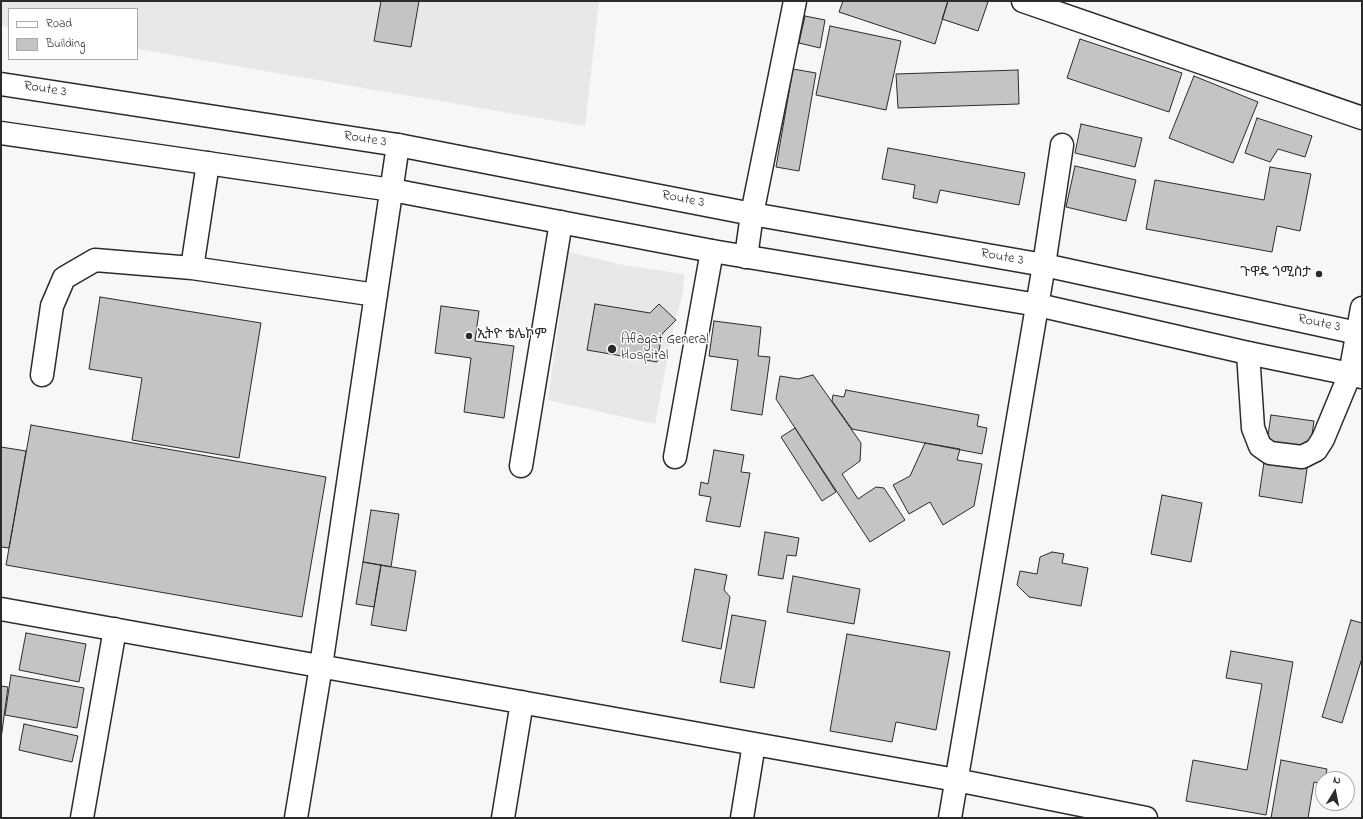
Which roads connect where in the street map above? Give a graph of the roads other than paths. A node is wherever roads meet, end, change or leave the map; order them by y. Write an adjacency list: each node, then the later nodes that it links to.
1 (795, 1): 10 (street)
2 (1023, 1): 4 (street)
3 (1, 84): 6 (street, Route 3)
4 (1362, 118)
5 (1, 133): 8 (street)
6 (398, 145): 9 (street); 10 (street, Route 3)
7 (1062, 145): 14 (street)
8 (208, 163): 9 (street); 15 (street)
9 (392, 190): 11 (street); 16 (street)
10 (752, 214): 13 (street); 14 (street, Route 3)
11 (561, 222): 12 (street); 24 (street)
12 (712, 251): 13 (street); 23 (street)
13 (746, 257): 17 (street)
14 (1044, 265): 17 (street); 19 (street, Route 3)
15 (192, 268): 16 (street); 21 (street)
16 (376, 295): 27 (street)
17 (1038, 305): 20 (street); 30 (street)
18 (1362, 308): 19 (street)
19 (1360, 334): 22 (street)
20 (1248, 353): 22 (street); 22 (street)
21 (42, 375)
22 (1356, 375)
23 (675, 457)
24 (521, 466)
25 (1, 609): 26 (street)
26 (115, 629): 27 (street); 31 (street)
27 (321, 666): 28 (street); 32 (street)
28 (522, 702): 29 (street); 33 (street)
29 (754, 744): 30 (street); 34 (street)
30 (956, 780): 35 (street); 36 (street)
31 (82, 818)
32 (296, 818)
33 (503, 818)
34 (742, 818)
35 (950, 818)
36 (1146, 818)

